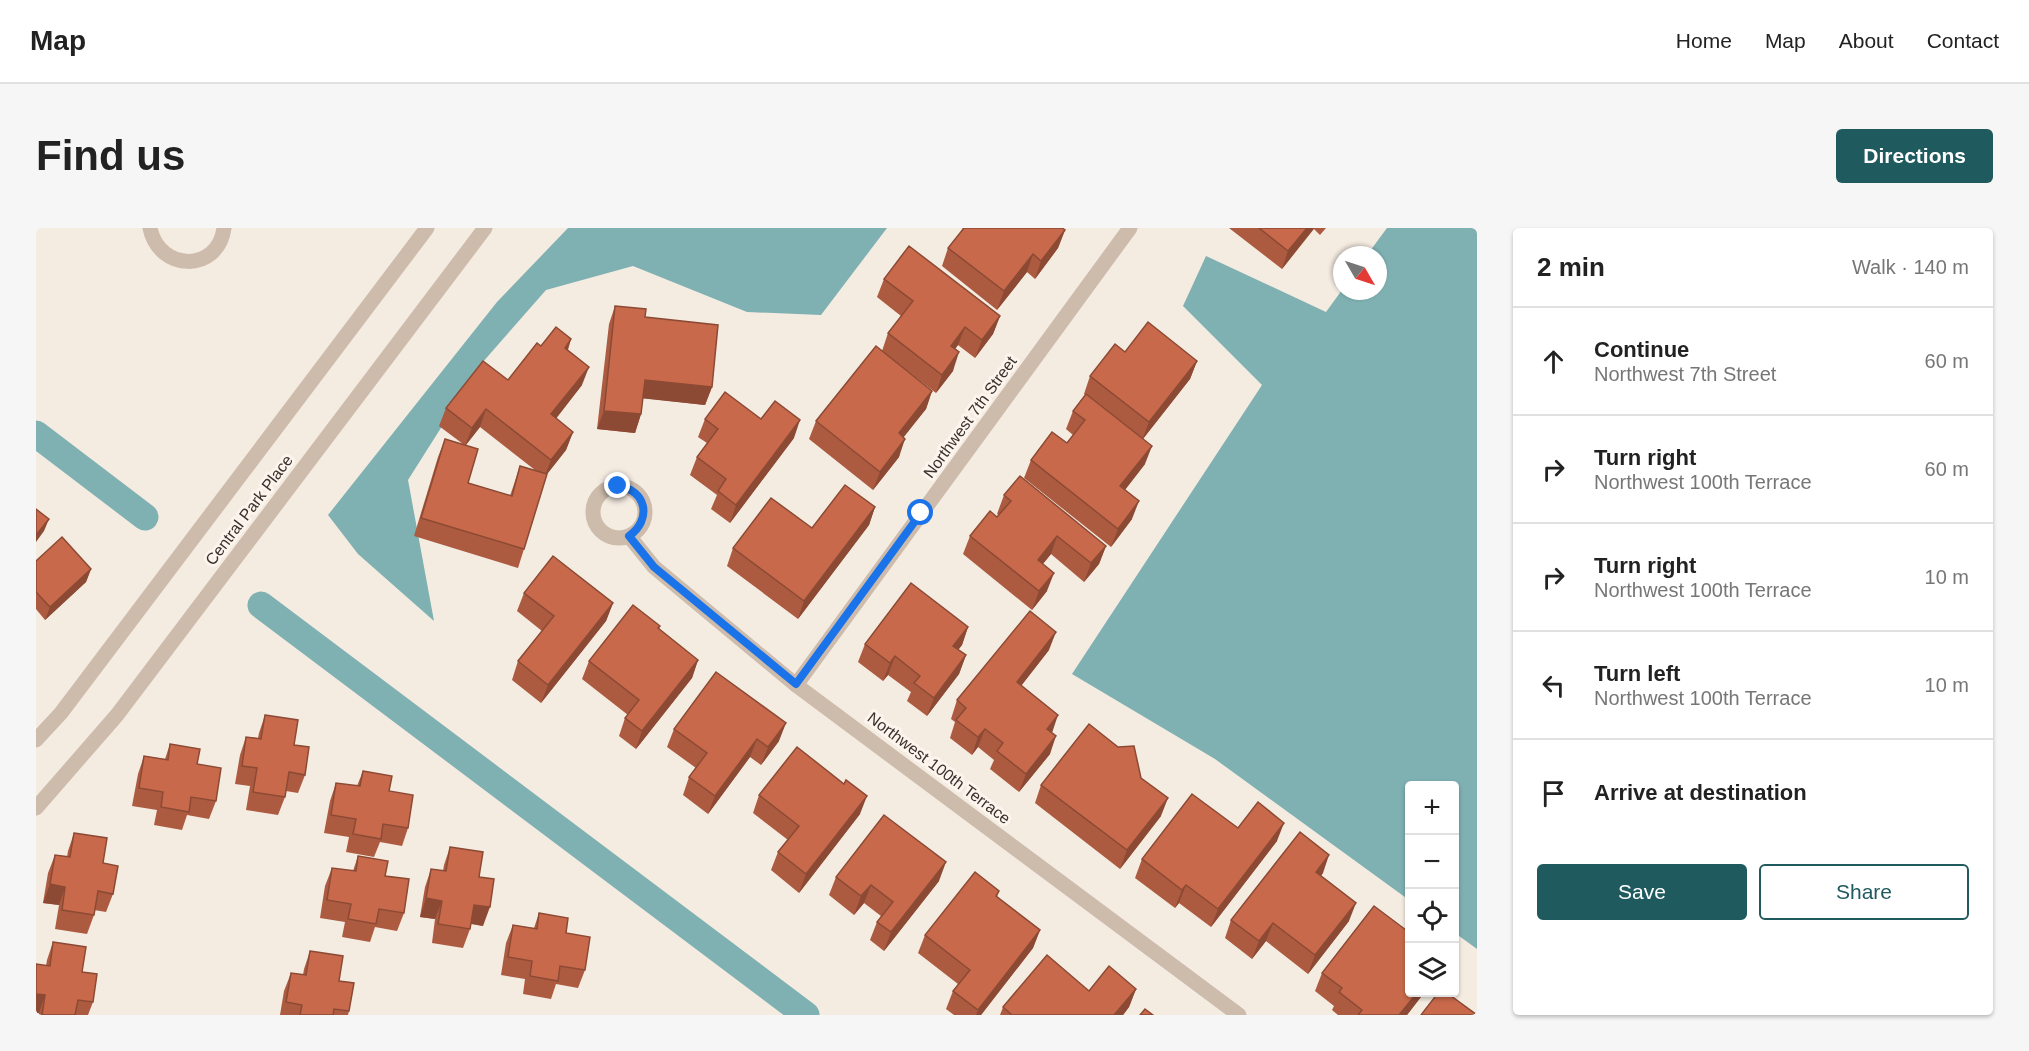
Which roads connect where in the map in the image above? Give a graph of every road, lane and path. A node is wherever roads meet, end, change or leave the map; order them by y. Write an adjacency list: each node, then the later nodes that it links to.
1 (150, 228): 2 (street)
2 (224, 228)
3 (428, 228): 8 (street, Central Park Place)
4 (485, 228): 9 (street, Central Park Place)
5 (1130, 228): 7 (street, Northwest 7th Street)
6 (629, 536): 7 (street, Northwest 100th Terrace)
7 (796, 684): 10 (street, Northwest 100th Terrace)
8 (36, 740)
9 (36, 808)
10 (1239, 1015)

